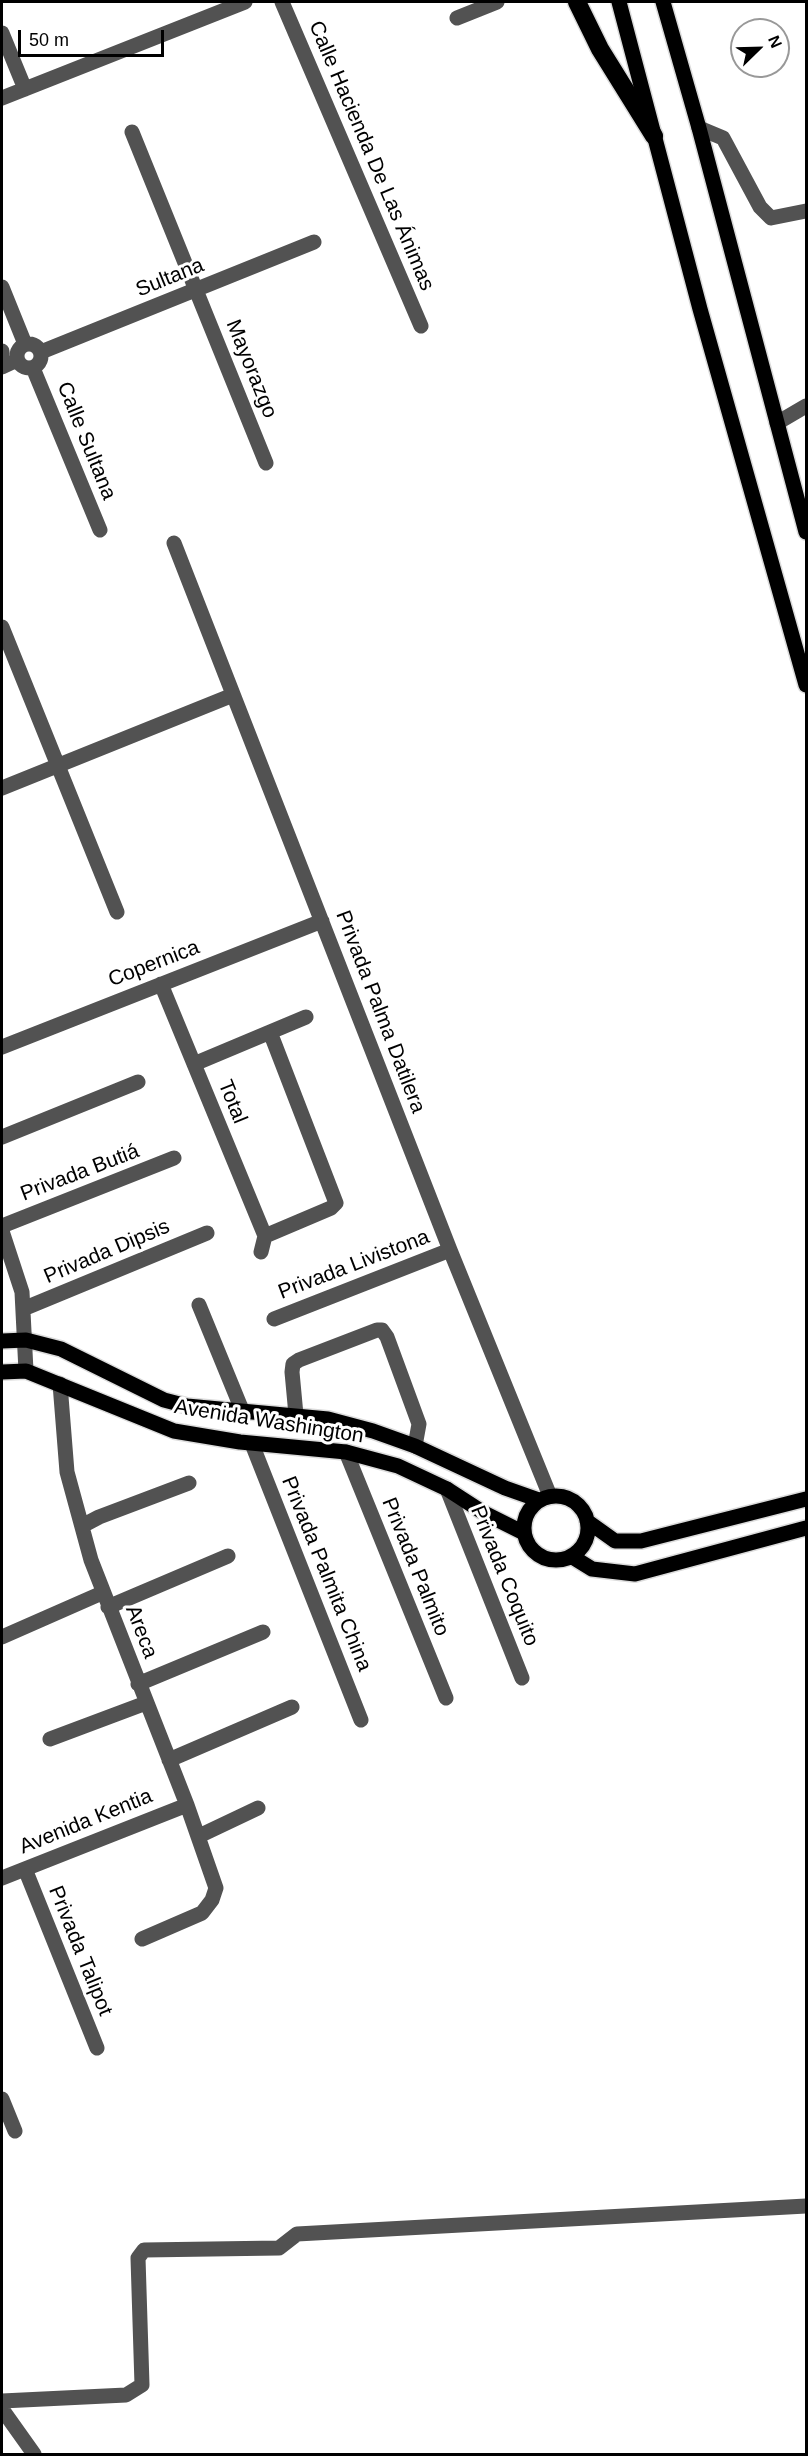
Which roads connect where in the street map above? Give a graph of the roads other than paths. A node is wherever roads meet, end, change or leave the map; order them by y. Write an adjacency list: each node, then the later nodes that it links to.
1 (245, 2): 9 (street)
2 (282, 2): 18 (street, Calle Hacienda De Las Ánimas)
3 (497, 2): 7 (street)
4 (577, 2): 13 (highway)
5 (619, 2): 13 (main road)
6 (663, 2): 11 (main road)
7 (457, 18)
8 (2, 33): 9 (street)
9 (25, 89): 10 (street)
10 (2, 98)
11 (699, 128): 14 (street); 25 (main road)
12 (132, 132): 17 (street, Mayorazgo)
13 (654, 136): 31 (main road)
14 (807, 211)
15 (314, 242): 17 (street, Sultana)
16 (2, 287): 19 (street)
17 (196, 290): 20 (street, Sultana); 26 (street, Mayorazgo)
18 (421, 326)
19 (25, 344): 20 (street); 21 (street)
20 (41, 352): 23 (street)
21 (17, 360): 22 (street); 23 (street)
22 (2, 367)
23 (33, 368): 27 (street, Calle Sultana)
24 (807, 406): 25 (street)
25 (777, 423): 28 (main road)
26 (266, 463)
27 (100, 530)
28 (807, 532)
29 (174, 543): 32 (street, Privada Palma Datilera)
30 (2, 627): 33 (street)
31 (807, 685)
32 (233, 695): 33 (street); 36 (street, Privada Palma Datilera)
33 (58, 765): 34 (street); 35 (street)
34 (2, 788)
35 (117, 912)
36 (322, 921): 37 (street, Copernica); 48 (street, Privada Palma Datilera)
37 (161, 984): 40 (street, Copernica); 41 (street, Total)
38 (306, 1017): 39 (street)
39 (270, 1032): 41 (street); 47 (street)
40 (2, 1047)
41 (194, 1064): 47 (street, Total)
42 (138, 1082): 43 (street)
43 (2, 1137)
44 (174, 1158): 45 (street, Privada Butiá)
45 (2, 1228): 51 (street)
46 (207, 1233): 51 (street, Privada Dipsis)
47 (264, 1236): 49 (street)
48 (450, 1250): 52 (street, Privada Livistona); 65 (street, Privada Palma Datilera)
49 (261, 1252)
50 (199, 1305): 58 (street)
51 (23, 1309): 53 (street)
52 (274, 1318)
53 (26, 1340): 54 (main road, Avenida Washington); 55 (street); 58 (main road, Avenida Washington)
54 (2, 1341)
55 (26, 1371): 56 (main road, Avenida Washington); 57 (main road, Avenida Washington)
56 (2, 1372)
57 (60, 1383): 60 (main road, Avenida Washington); 68 (street, Areca)
58 (242, 1410): 59 (main road, Avenida Washington)
59 (296, 1415): 61 (main road, Avenida Washington); 61 (street)
60 (252, 1444): 62 (main road, Avenida Washington); 81 (street, Privada Palmita China)
61 (415, 1446): 65 (main road, Avenida Washington)
62 (346, 1452): 64 (main road, Avenida Washington); 78 (street, Privada Palmito)
63 (189, 1483): 68 (street)
64 (447, 1489): 70 (main road, Avenida Washington); 76 (street, Privada Coquito)
65 (544, 1498): 67 (main road); 70 (main road)
66 (807, 1499): 67 (main road)
67 (587, 1521): 72 (main road)
68 (82, 1526): 73 (street, Areca)
69 (807, 1528): 72 (main road)
70 (524, 1533): 72 (main road)
71 (228, 1556): 73 (street)
72 (571, 1557)
73 (105, 1600): 75 (street); 77 (street, Areca)
74 (263, 1632): 77 (street)
75 (2, 1637)
76 (522, 1678)
77 (138, 1684): 79 (street, Areca)
78 (446, 1698)
79 (146, 1703): 82 (street); 83 (street, Areca)
80 (292, 1707): 83 (street)
81 (362, 1720)
82 (50, 1739)
83 (169, 1760): 84 (street, Areca)
84 (187, 1805): 86 (street, Areca); 87 (street, Avenida Kentia)
85 (258, 1808): 86 (street)
86 (199, 1836): 89 (street, Areca)
87 (25, 1869): 88 (street, Avenida Kentia); 90 (street, Privada Talipot)
88 (2, 1878)
89 (142, 1939)
90 (97, 2048)
91 (2, 2098): 92 (street)
92 (15, 2131)
93 (807, 2206): 94 (street)
94 (2, 2401)
95 (2, 2409): 96 (street)
96 (34, 2454)

